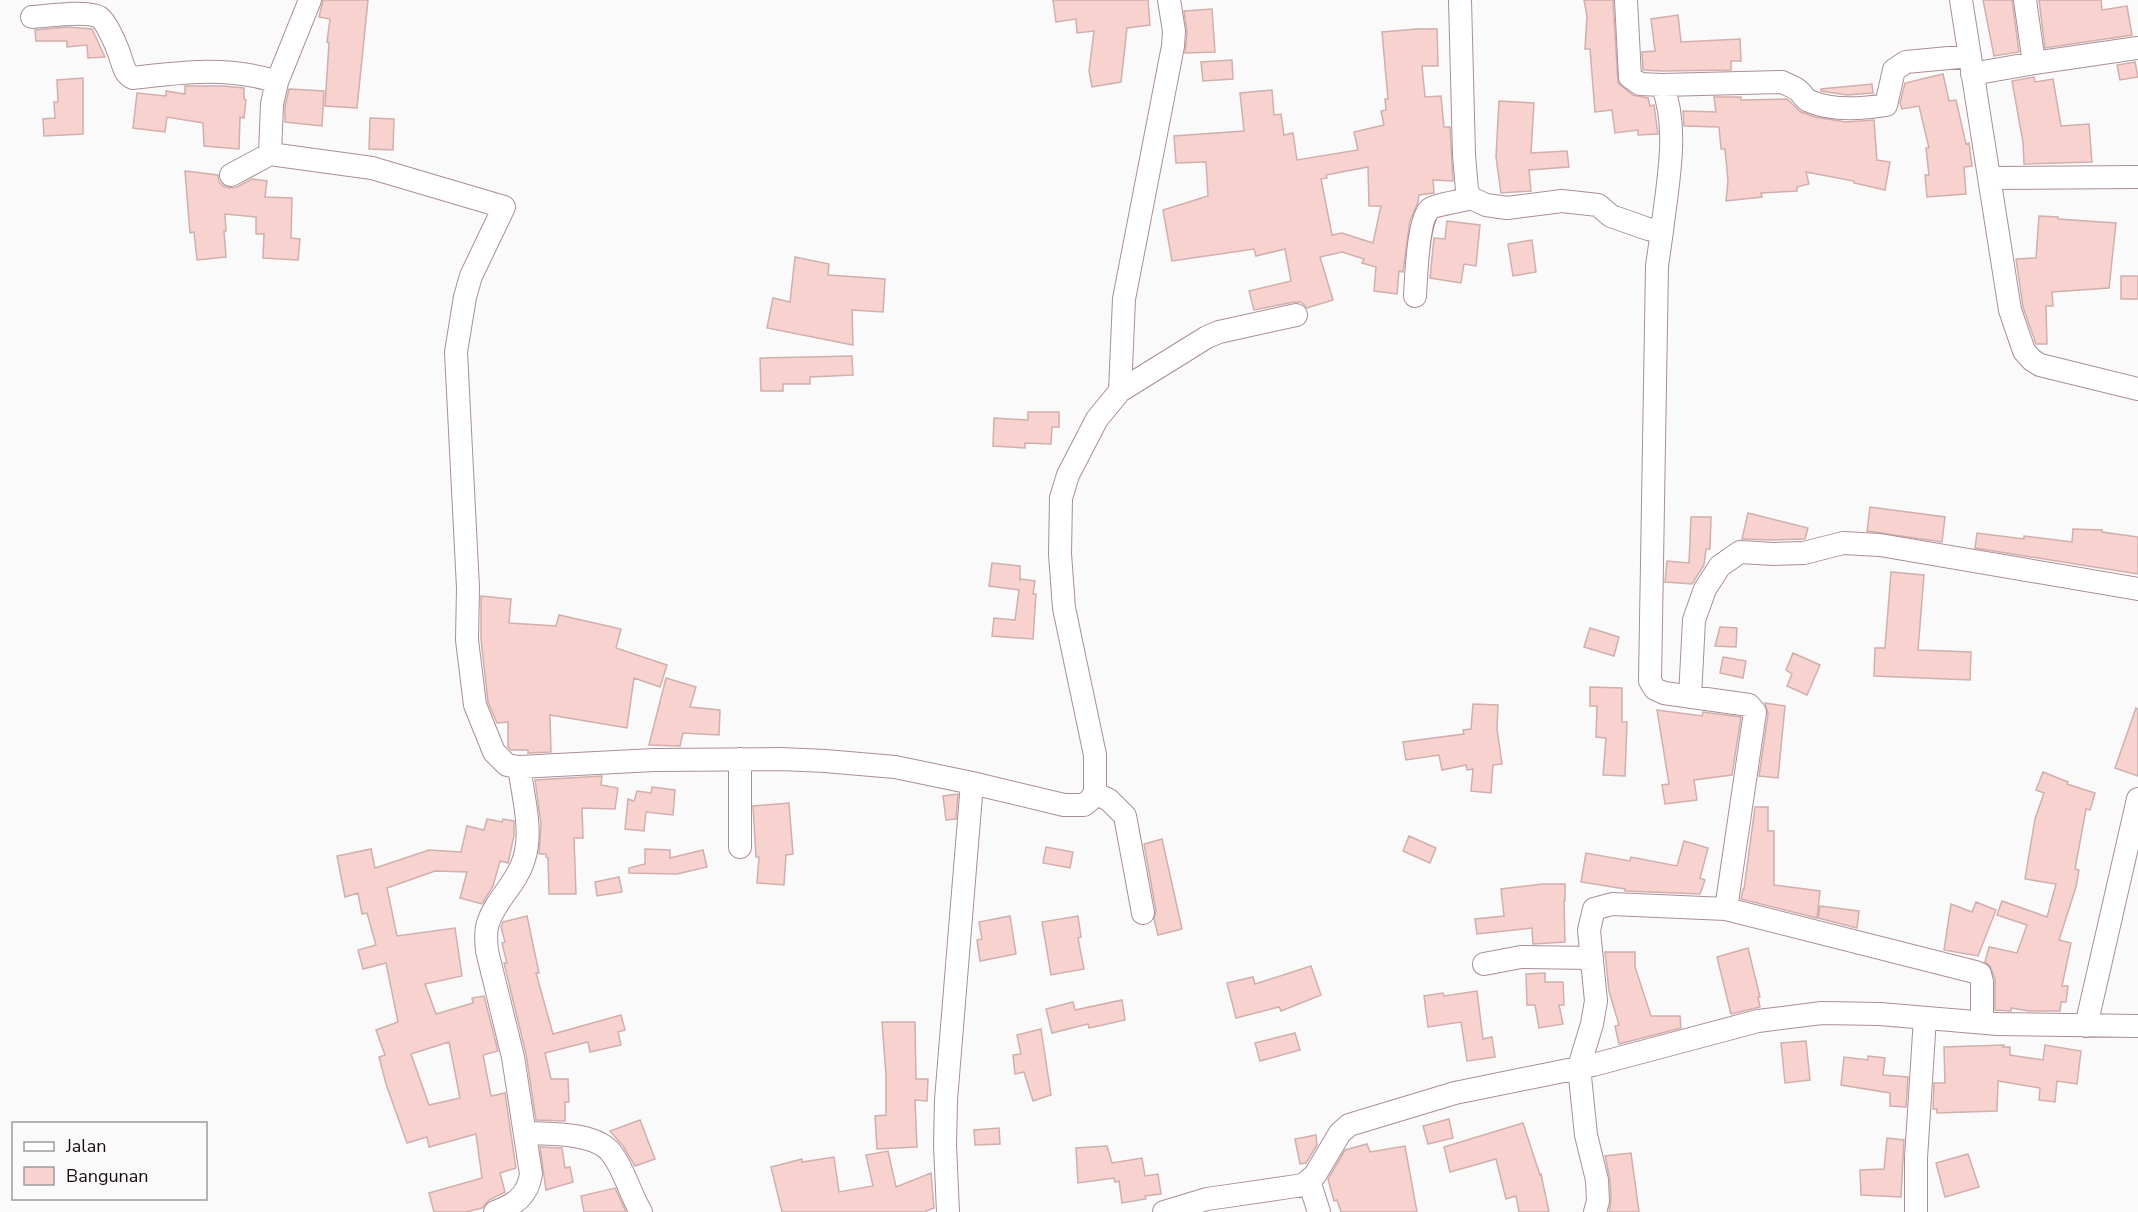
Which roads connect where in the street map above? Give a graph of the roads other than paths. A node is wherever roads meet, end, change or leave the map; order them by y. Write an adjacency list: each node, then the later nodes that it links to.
1 (310, 0): 11 (street)
2 (1169, 0): 22 (street)
3 (1460, 0): 17 (street)
4 (1626, 0): 12 (street)
5 (1961, 0): 10 (street)
6 (2025, 0): 9 (street)
7 (32, 17): 11 (street)
8 (2138, 48): 9 (street)
9 (2034, 63): 10 (street)
10 (1971, 65): 12 (street); 16 (street)
11 (277, 82): 13 (street)
12 (1662, 85): 18 (street)
13 (270, 154): 14 (street); 26 (street)
14 (231, 175)
15 (2138, 177): 16 (street)
16 (1989, 178): 21 (street)
17 (1471, 198): 18 (street); 19 (street)
18 (1662, 231): 24 (street)
19 (1415, 296)
20 (1296, 315): 22 (street)
21 (2138, 389)
22 (1120, 391): 28 (street)
23 (2138, 589): 24 (street)
24 (1690, 697): 31 (street)
25 (740, 759): 26 (street); 27 (street); 30 (street)
26 (519, 767): 40 (street)
27 (972, 783): 28 (street); 44 (street)
28 (1095, 792): 32 (street)
29 (2138, 799): 37 (street)
30 (740, 847)
31 (1726, 909): 33 (street); 36 (street)
32 (1143, 912)
33 (1592, 958): 34 (street); 39 (street)
34 (1484, 964)
35 (1925, 1018): 36 (street); 39 (street); 48 (street)
36 (1982, 1022): 37 (street)
37 (2086, 1026): 38 (street)
38 (2138, 1026)
39 (1579, 1067): 41 (street); 47 (street)
40 (525, 1132): 42 (street); 43 (street)
41 (1309, 1181): 45 (street); 46 (street)
42 (495, 1212)
43 (641, 1212)
44 (948, 1212)
45 (1164, 1212)
46 (1319, 1212)
47 (1595, 1212)
48 (1916, 1212)

